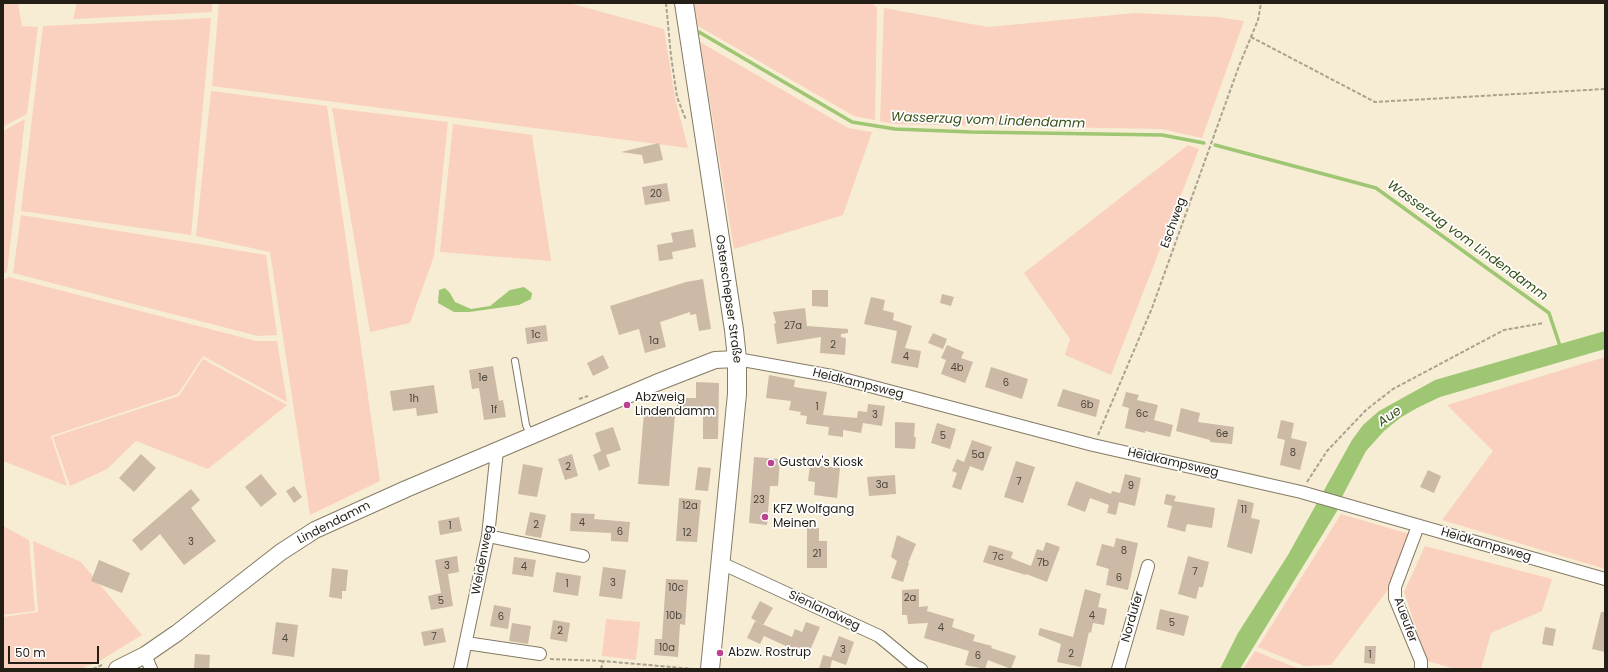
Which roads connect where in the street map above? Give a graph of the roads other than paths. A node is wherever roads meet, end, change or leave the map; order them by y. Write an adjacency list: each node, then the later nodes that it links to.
1 (684, 3): 2 (main road, Osterschepser Straße)
2 (737, 359): 4 (street, Lindendamm); 6 (street, Heidkampsweg); 9 (main road, Osterschepser Straße)
3 (515, 361): 4 (lane)
4 (531, 436): 5 (street, Lindendamm)
5 (498, 450): 7 (street, Weidenweg); 14 (street, Lindendamm)
6 (1418, 526): 11 (street, Heidkampsweg); 20 (street, Aueufer)
7 (488, 536): 8 (street); 12 (street, Weidenweg)
8 (583, 556)
9 (721, 563): 17 (main road, Osterschepser Straße); 18 (street, Sienlandweg)
10 (1148, 566): 19 (street, Nordufer)
11 (1605, 579)
12 (466, 643): 13 (street); 16 (street, Weidenweg)
13 (540, 654)
14 (148, 662): 15 (street, Lindendamm)
15 (117, 669)
16 (460, 669)
17 (710, 669)
18 (921, 669)
19 (1118, 669)
20 (1421, 669)

